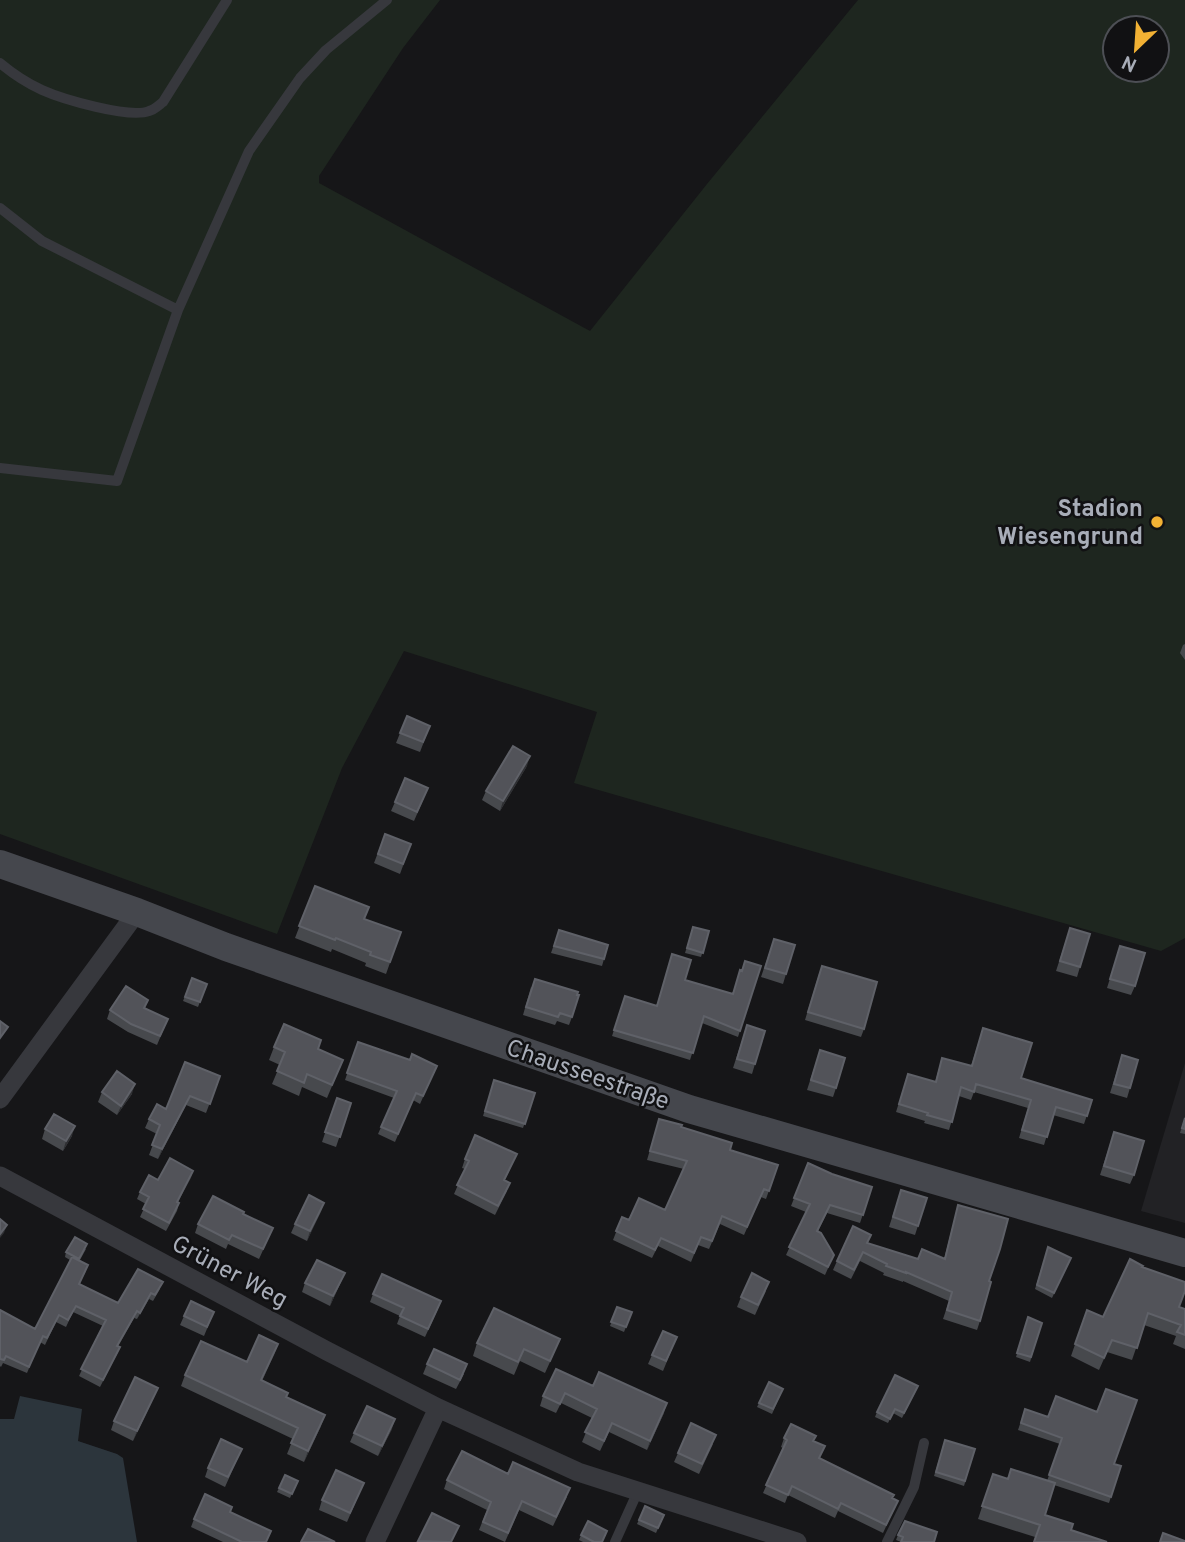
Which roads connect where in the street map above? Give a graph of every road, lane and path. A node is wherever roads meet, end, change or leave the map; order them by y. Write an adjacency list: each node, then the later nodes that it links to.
1 (227, 0): 3 (lane)
2 (387, 0): 5 (lane)
3 (0, 63)
4 (0, 208): 5 (lane)
5 (178, 310): 6 (lane)
6 (0, 468)
7 (0, 864): 8 (main road, Chausseestraße)
8 (137, 912): 9 (street); 11 (main road, Chausseestraße)
9 (0, 1099)
10 (0, 1176): 12 (street, Grüner Weg)
11 (1185, 1253)
12 (438, 1408): 14 (street, Grüner Weg); 16 (street)
13 (923, 1444): 18 (lane)
14 (638, 1490): 15 (street, Grüner Weg); 17 (lane)
15 (784, 1540)
16 (375, 1542)
17 (615, 1542)
18 (887, 1542)

